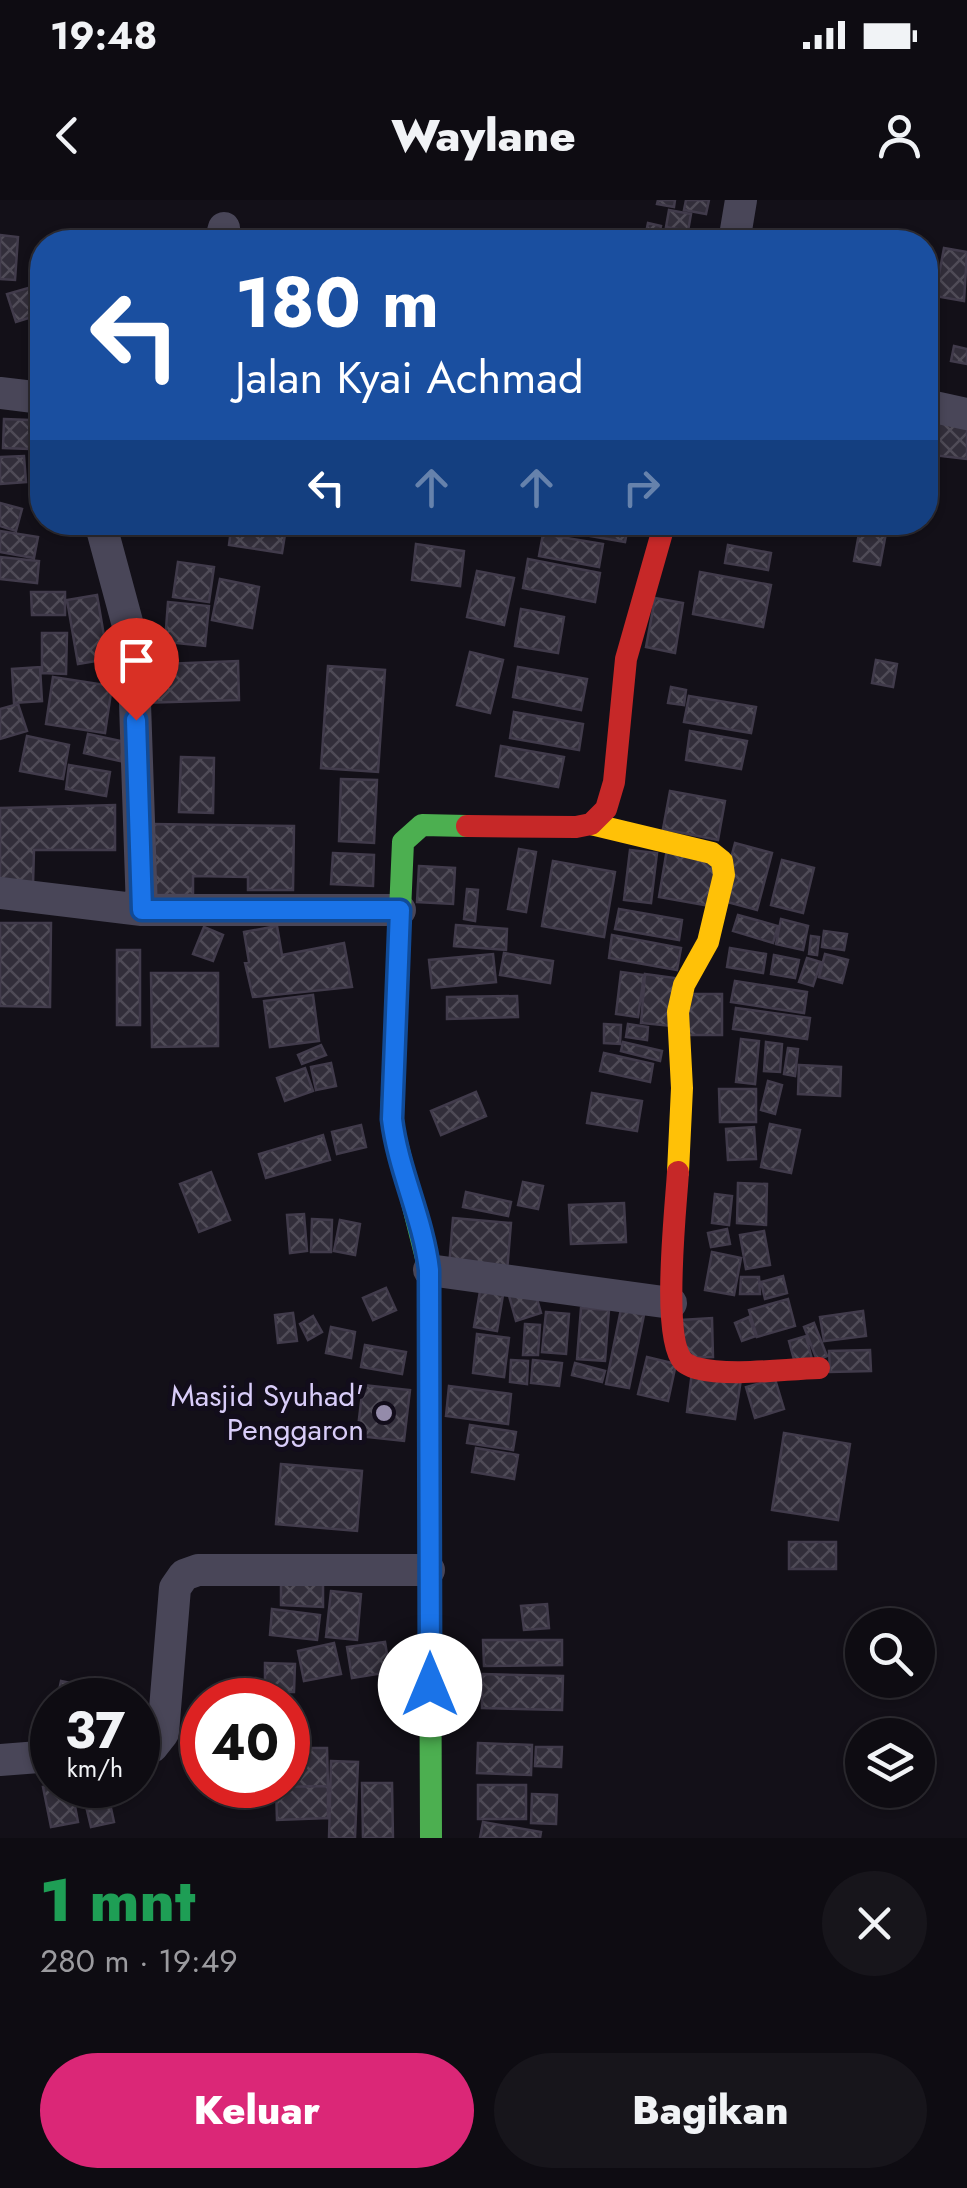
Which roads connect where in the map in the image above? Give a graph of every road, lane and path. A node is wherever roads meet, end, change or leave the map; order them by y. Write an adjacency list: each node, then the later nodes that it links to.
1 (741, 200): 2 (street)
2 (736, 230)
3 (0, 393): 4 (street)
4 (30, 397)
5 (938, 408): 6 (street)
6 (967, 414)
7 (104, 535): 11 (street)
8 (661, 535): 9 (street)
9 (591, 824): 12 (street); 14 (street)
10 (0, 894): 11 (street)
11 (142, 910): 12 (street)
12 (400, 910): 13 (street)
13 (429, 1270): 14 (street); 16 (street)
14 (671, 1304): 15 (street)
15 (819, 1368)
16 (429, 1570): 17 (street); 20 (street)
17 (160, 1736)
18 (30, 1758): 19 (street)
19 (0, 1760)
20 (431, 1838)

